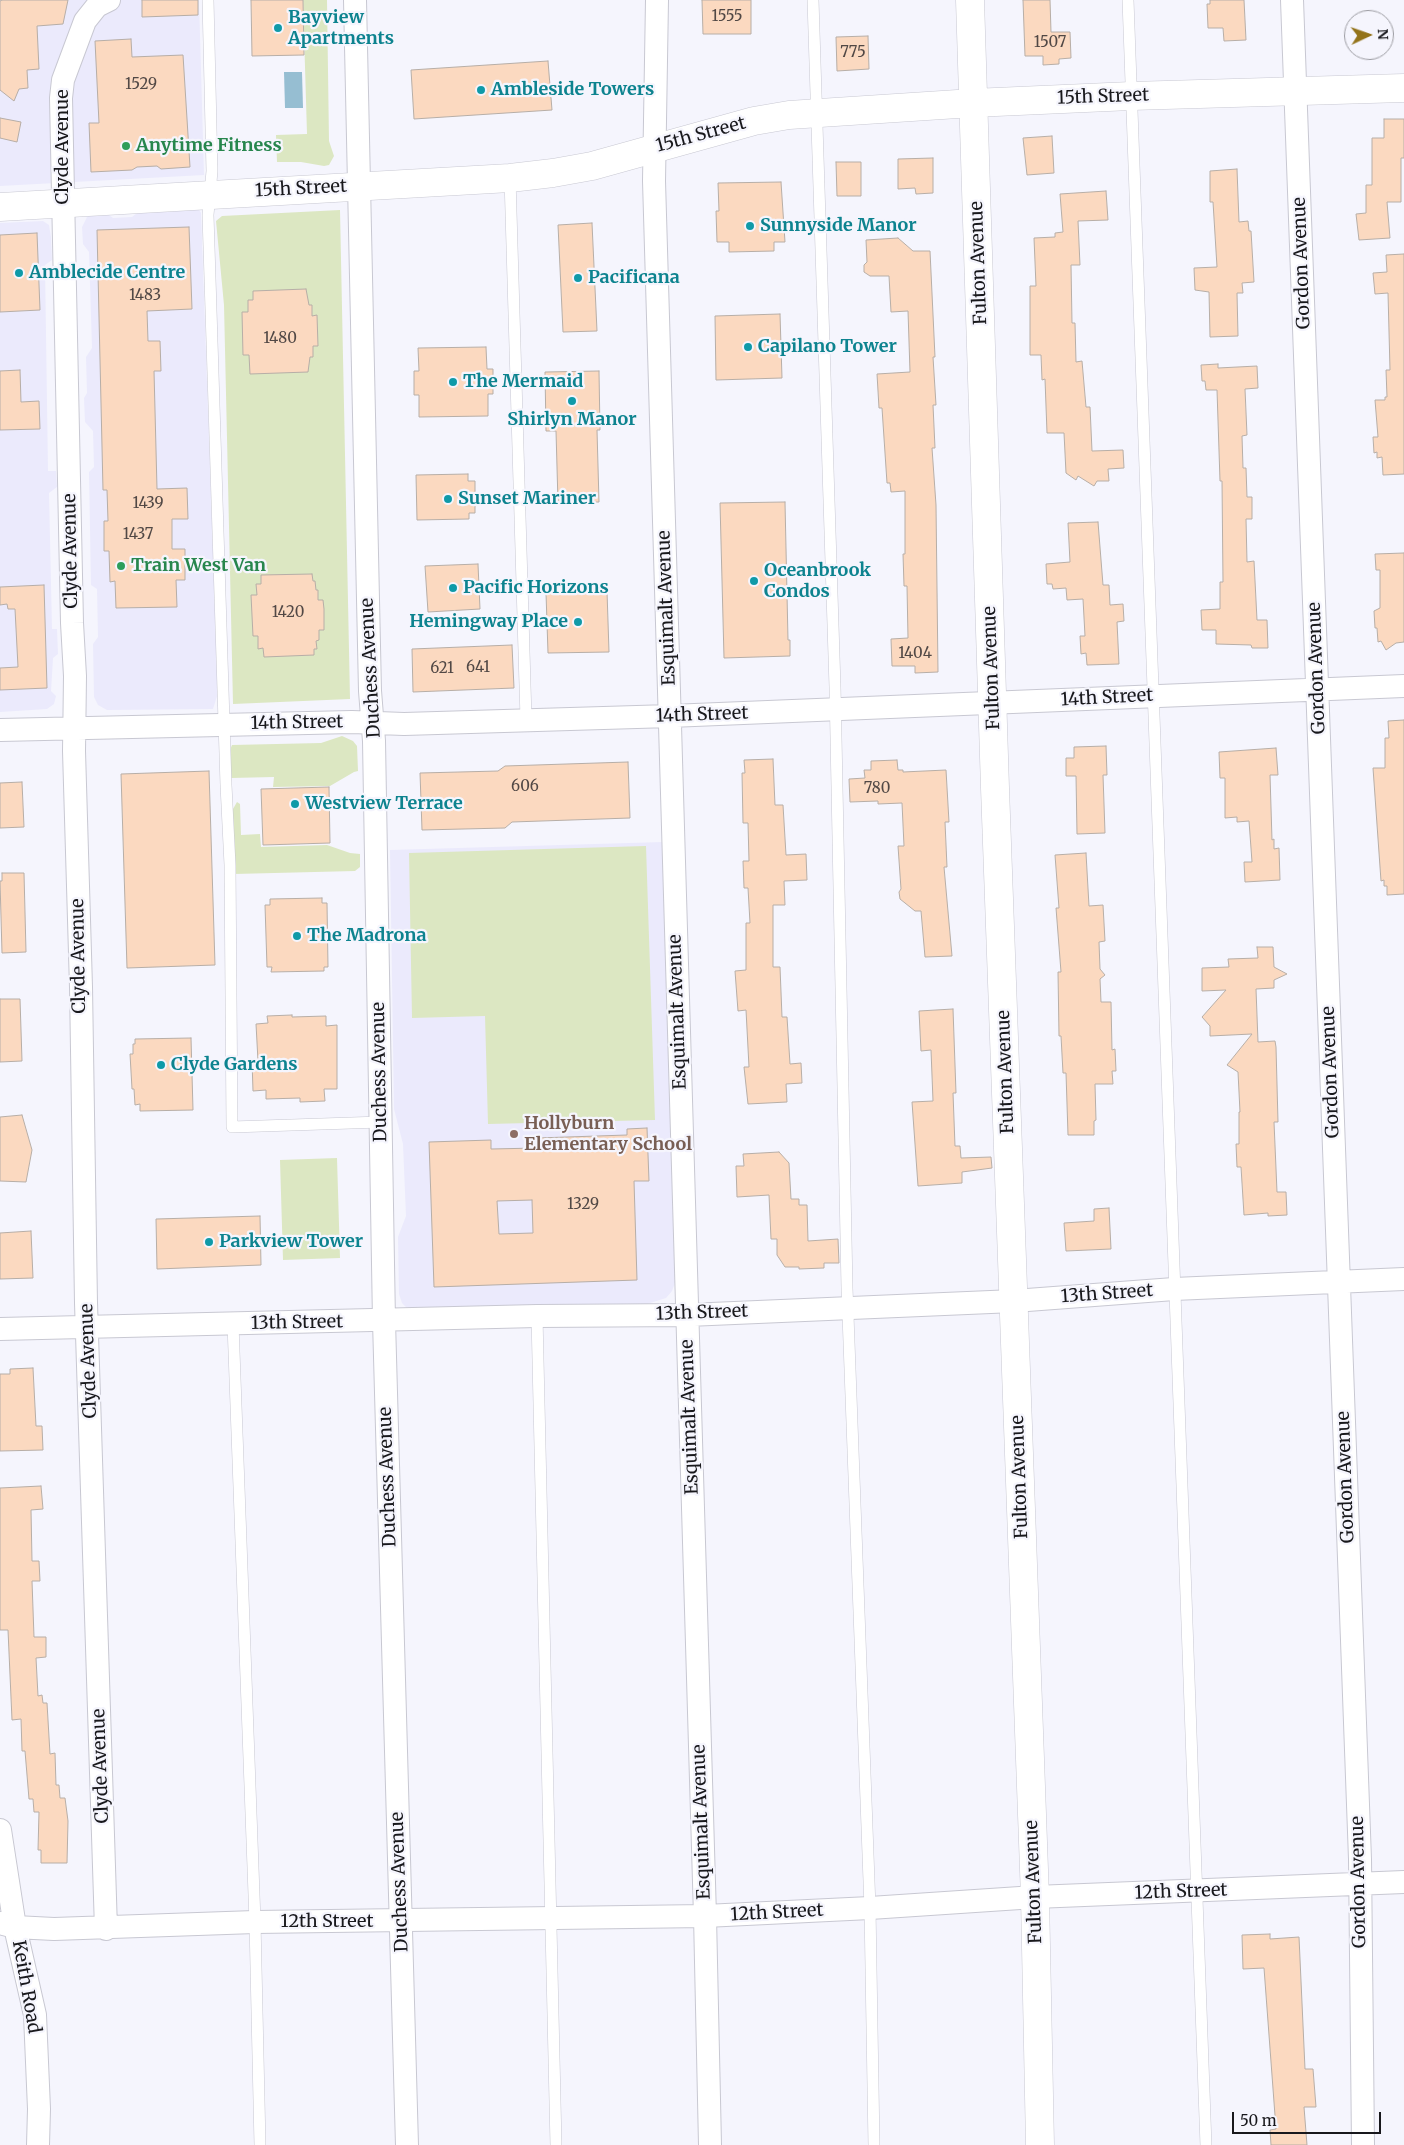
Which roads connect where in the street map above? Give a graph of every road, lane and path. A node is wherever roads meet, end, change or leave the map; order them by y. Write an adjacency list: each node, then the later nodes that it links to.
1 (110, 0): 18 (street, Clyde Avenue)
2 (208, 0): 17 (lane)
3 (355, 0): 16 (street, Duchess Avenue)
4 (657, 0): 14 (street, Esquimalt Avenue)
5 (813, 0): 13 (lane)
6 (970, 0): 12 (street, Fulton Avenue)
7 (1128, 0): 11 (lane)
8 (1292, 0): 10 (street, Gordon Avenue)
9 (1404, 88): 10 (street, 15th Street)
10 (1296, 92): 11 (street, 15th Street); 21 (street, Gordon Avenue)
11 (1131, 96): 12 (street, 15th Street); 22 (lane)
12 (973, 103): 13 (street, 15th Street); 23 (street, Fulton Avenue)
13 (816, 112): 14 (street, 15th Street); 24 (lane)
14 (654, 148): 15 (street, 15th Street); 25 (street, Esquimalt Avenue)
15 (510, 178): 16 (street, 15th Street); 26 (lane)
16 (360, 186): 17 (street, 15th Street); 27 (street, Duchess Avenue)
17 (210, 195): 18 (street, 15th Street); 28 (lane)
18 (62, 203): 19 (street, 15th Street); 29 (street, Clyde Avenue)
19 (0, 207)
20 (1404, 686): 21 (street, 14th Street)
21 (1317, 690): 22 (street, 14th Street); 33 (street, Gordon Avenue)
22 (1154, 695): 23 (street, 14th Street); 34 (lane)
23 (993, 704): 24 (street, 14th Street); 35 (street, Fulton Avenue)
24 (836, 710): 25 (street, 14th Street); 36 (lane)
25 (670, 716): 26 (street, 14th Street); 37 (street, Esquimalt Avenue)
26 (526, 719): 27 (street, 14th Street)
27 (372, 722): 28 (street, 14th Street); 31 (street, Duchess Avenue)
28 (224, 725): 29 (street, 14th Street); 31 (lane)
29 (74, 728): 30 (street, 14th Street); 41 (street, Clyde Avenue)
30 (0, 730)
31 (381, 1122): 39 (street, Duchess Avenue)
32 (1404, 1279): 33 (street, 13th Street)
33 (1339, 1282): 34 (street, 13th Street); 45 (street, Gordon Avenue)
34 (1174, 1289): 35 (street, 13th Street); 46 (lane)
35 (1014, 1301): 36 (street, 13th Street); 47 (street, Fulton Avenue)
36 (848, 1308): 37 (street, 13th Street); 48 (lane)
37 (688, 1314): 38 (street, 13th Street); 49 (street, Esquimalt Avenue)
38 (537, 1316): 39 (street, 13th Street); 50 (lane)
39 (384, 1321): 40 (street, 13th Street); 51 (street, Duchess Avenue)
40 (233, 1324): 41 (street, 13th Street); 52 (lane)
41 (88, 1328): 42 (street, 13th Street); 54 (street, Clyde Avenue)
42 (0, 1329)
43 (0, 1830): 53 (street, Keith Road)
44 (1404, 1882): 45 (street, 12th Street)
45 (1360, 1884): 46 (street, 12th Street); 63 (street, Gordon Avenue)
46 (1197, 1892): 47 (street, 12th Street); 62 (lane)
47 (1035, 1897): 48 (street, 12th Street); 61 (street, Fulton Avenue)
48 (870, 1908): 49 (street, 12th Street); 60 (lane)
49 (705, 1916): 50 (street, 12th Street); 59 (street, Esquimalt Avenue)
50 (551, 1918): 51 (street, 12th Street); 58 (lane)
51 (401, 1921): 52 (street, 12th Street); 57 (street, Duchess Avenue)
52 (255, 1922): 54 (street, 12th Street); 56 (lane)
53 (8, 1925): 54 (street, 12th Street); 55 (street, Keith Road)
54 (106, 1929)
55 (38, 2145)
56 (260, 2145)
57 (407, 2145)
58 (556, 2145)
59 (710, 2145)
60 (874, 2145)
61 (1040, 2145)
62 (1206, 2145)
63 (1363, 2145)

